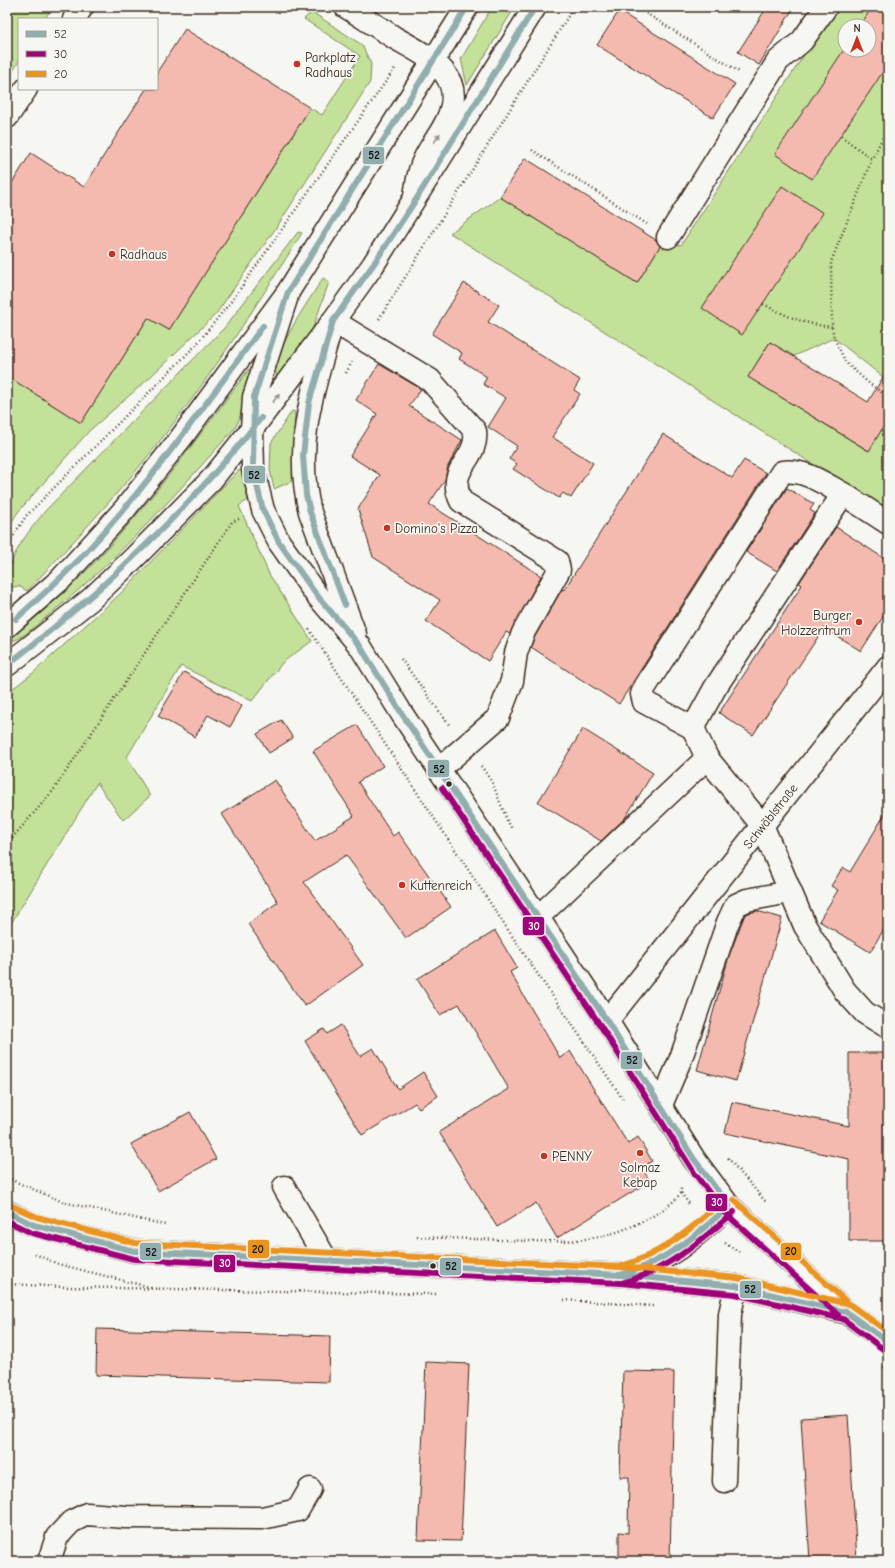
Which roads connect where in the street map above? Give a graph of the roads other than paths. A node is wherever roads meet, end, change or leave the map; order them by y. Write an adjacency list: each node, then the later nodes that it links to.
1 (82, 7): 6 (street)
2 (346, 7): 7 (street)
3 (466, 7): 7 (street)
4 (535, 7): 10 (street)
5 (826, 7): 11 (street)
6 (75, 18)
7 (434, 61): 10 (street, one-way to 7); 12 (street)
8 (25, 90): 9 (street)
9 (7, 117)
10 (415, 200): 13 (street)
11 (668, 237)
12 (288, 292): 14 (street); 17 (street)
13 (334, 321): 14 (street, one-way to 13); 18 (street); 23 (street)
14 (252, 429): 18 (street); 19 (street)
15 (845, 495): 16 (street); 21 (street); 21 (street)
16 (888, 523)
17 (7, 626)
18 (360, 646): 23 (street)
19 (7, 665)
20 (888, 667): 24 (street, Schwäblstraße)
21 (693, 728): 22 (street)
22 (706, 758): 24 (street); 26 (street)
23 (439, 769): 26 (street)
24 (762, 825): 25 (street); 27 (street, Schwäblstraße)
25 (790, 892): 28 (street); 29 (street)
26 (538, 917): 27 (street)
27 (608, 1020): 29 (street)
28 (888, 1027)
29 (661, 1104): 31 (street)
30 (284, 1187): 33 (street)
31 (729, 1206): 34 (street); 36 (street)
32 (7, 1212): 33 (street)
33 (327, 1261): 34 (street)
34 (621, 1275): 35 (street)
35 (736, 1286): 36 (street); 38 (street)
36 (846, 1312): 37 (street)
37 (888, 1342)
38 (724, 1481)
39 (310, 1489): 40 (street)
40 (49, 1561)

